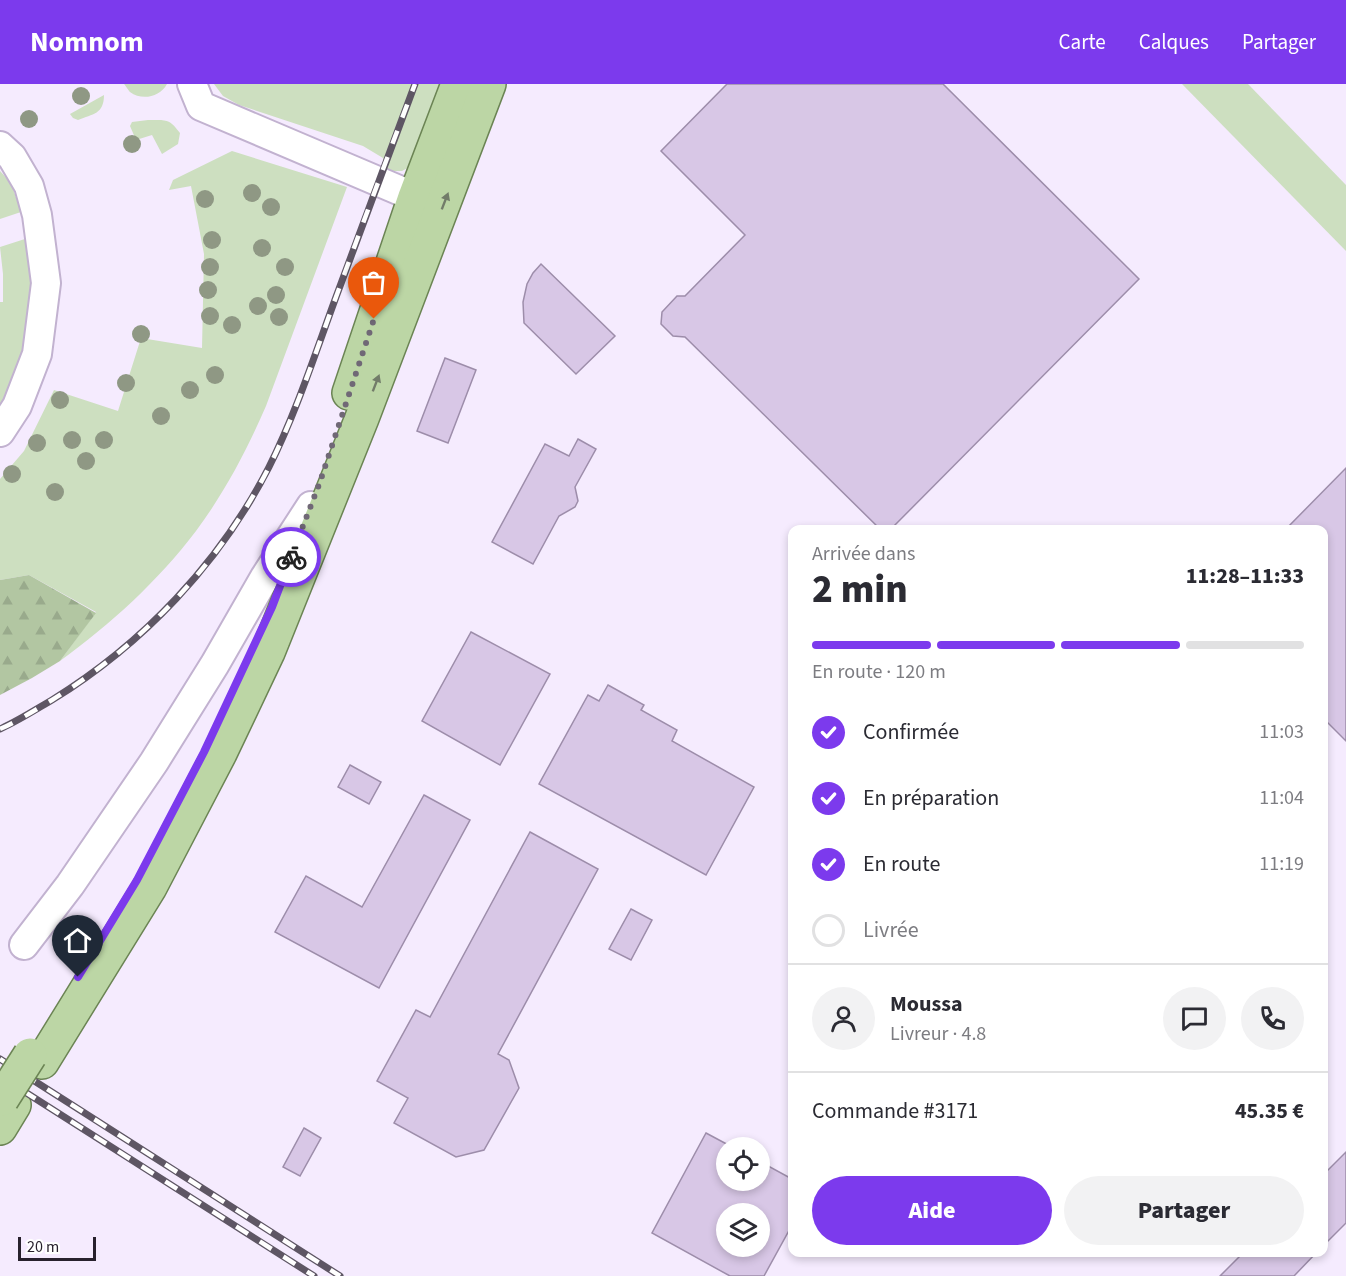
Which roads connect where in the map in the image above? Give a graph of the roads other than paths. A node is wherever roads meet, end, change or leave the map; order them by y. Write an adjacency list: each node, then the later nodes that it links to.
1 (192, 84): 5 (street)
2 (458, 84): 5 (main road)
3 (489, 84): 9 (main road, one-way to 3)
4 (0, 146): 6 (street)
5 (415, 197): 7 (main road)
6 (0, 432)
7 (311, 506): 8 (street); 9 (main road)
8 (24, 945)
9 (36, 1058): 10 (main road, bridge)
10 (4, 1109)

